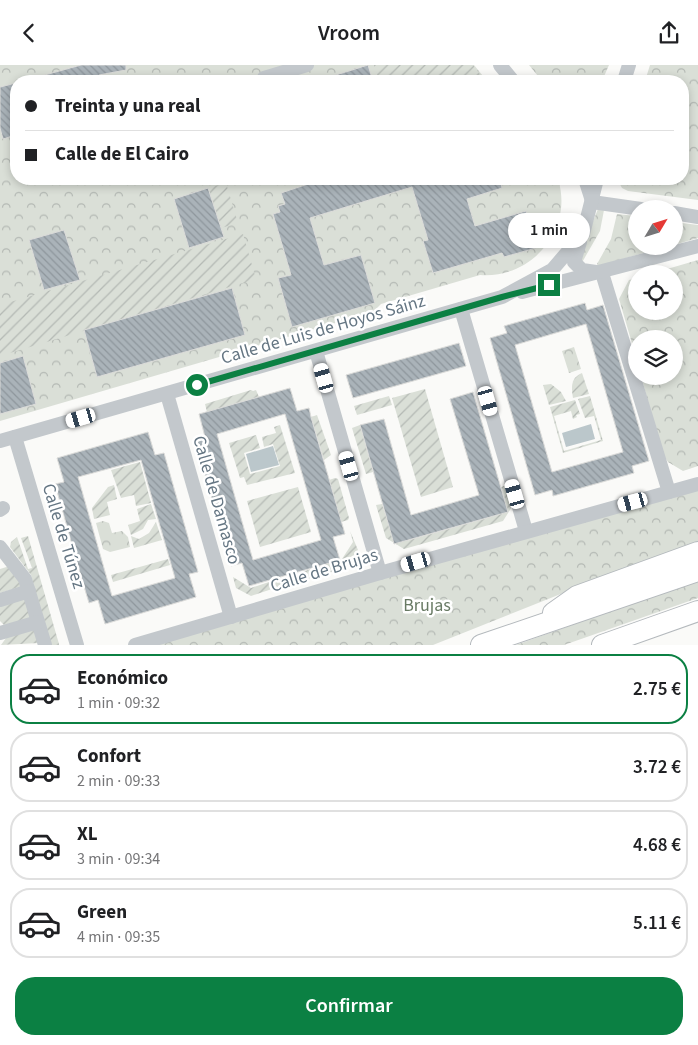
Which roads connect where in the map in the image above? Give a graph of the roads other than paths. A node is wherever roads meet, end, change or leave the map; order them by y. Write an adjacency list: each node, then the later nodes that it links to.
1 (307, 65): 3 (street)
2 (500, 65): 4 (street)
3 (292, 75)
4 (508, 75)
5 (587, 185): 7 (street)
6 (596, 185): 7 (street, Calle de Luis de Hoyos Sáinz)
7 (592, 202): 8 (street); 11 (street, Calle de Luis de Hoyos Sáinz)
8 (628, 207)
9 (683, 214): 10 (street)
10 (698, 217)
11 (582, 234): 13 (street); 16 (street, Calle de Luis de Hoyos Sáinz)
12 (698, 247): 14 (street)
13 (574, 262): 14 (street); 15 (street)
14 (602, 273): 15 (street); 23 (street)
15 (549, 285): 16 (street)
16 (502, 297): 17 (street, Calle de Luis de Hoyos Sáinz)
17 (461, 309): 18 (street, Calle de Luis de Hoyos Sáinz); 24 (street)
18 (316, 351): 19 (street, Calle de Luis de Hoyos Sáinz); 29 (street)
19 (166, 393): 20 (street, Calle de Luis de Hoyos Sáinz); 33 (street, Calle de Damasco)
20 (15, 437): 21 (street, Calle de Luis de Hoyos Sáinz); 38 (street, Calle de Túnez)
21 (0, 441)
22 (698, 484): 23 (street, Calle de Brujas)
23 (669, 492): 24 (street, Calle de Brujas)
24 (526, 531): 29 (street, Calle de Brujas)
25 (0, 547): 27 (street)
26 (698, 552): 35 (highway)
27 (6, 565): 30 (street)
28 (698, 571): 35 (highway)
29 (380, 573): 33 (street, Calle de Brujas)
30 (29, 591): 31 (street); 34 (street)
31 (0, 600)
32 (698, 611): 41 (highway)
33 (230, 617): 39 (street, Calle de Brujas)
34 (38, 622): 36 (street); 37 (street)
35 (534, 627): 40 (highway)
36 (1, 634)
37 (45, 645)
38 (77, 645)
39 (135, 645)
40 (481, 645)
41 (602, 645)

